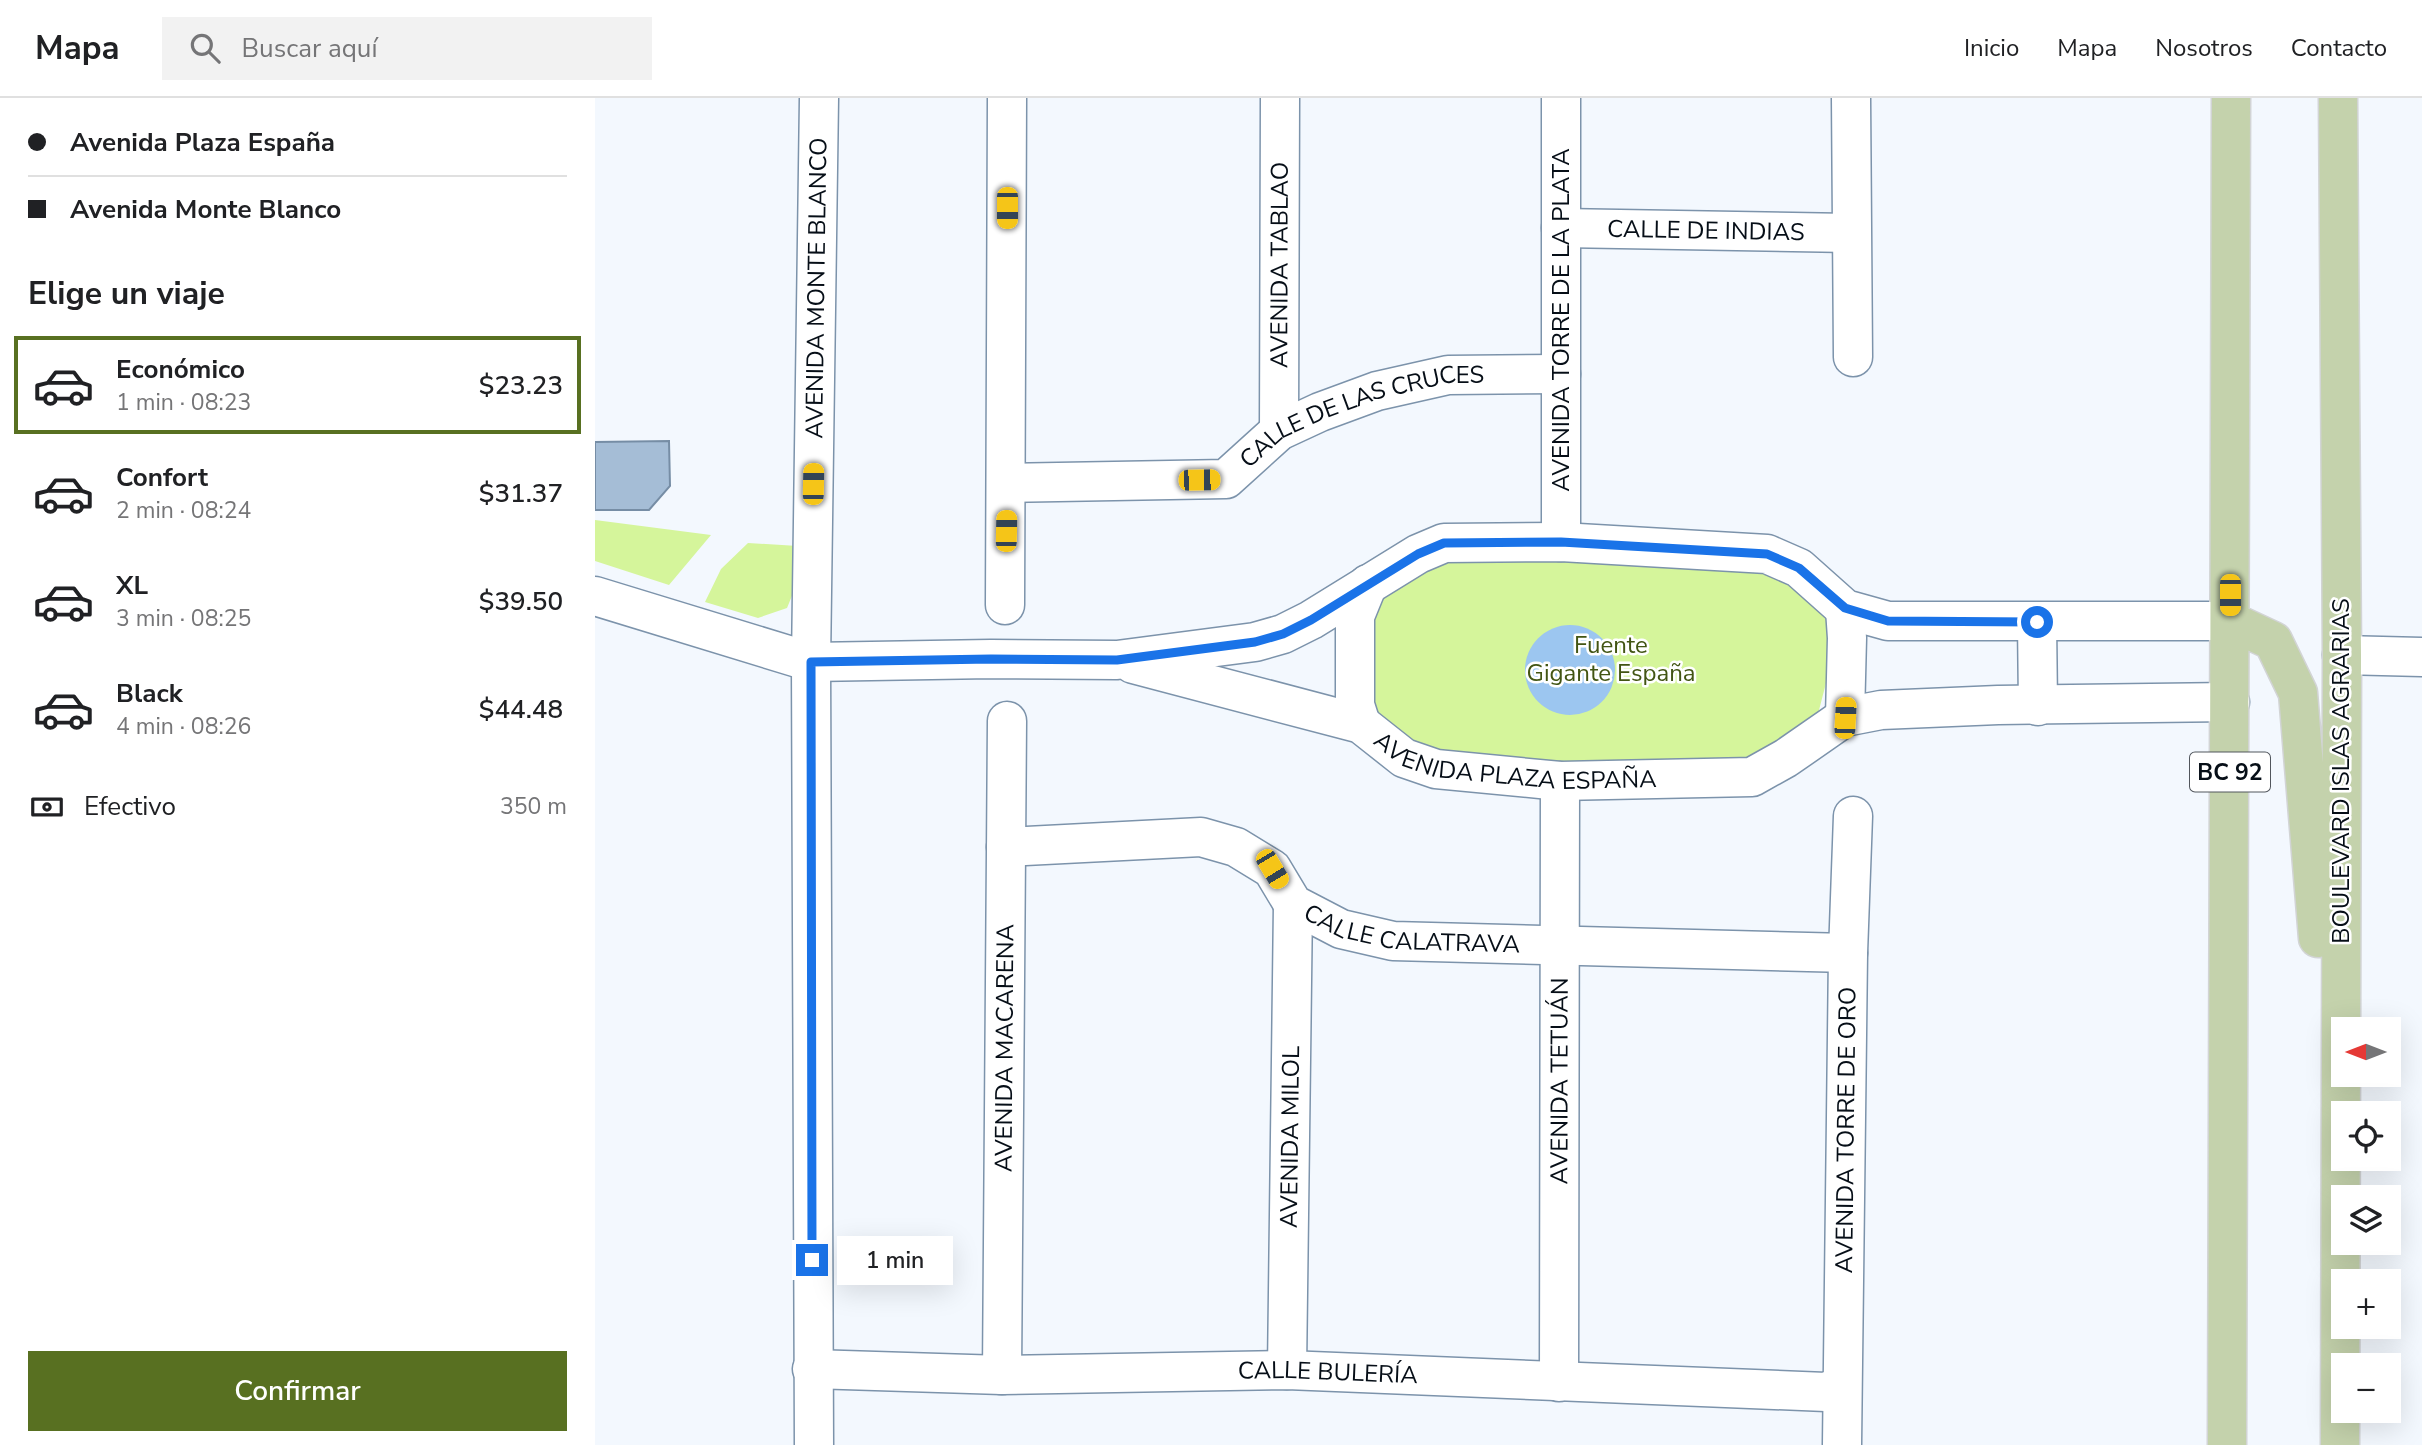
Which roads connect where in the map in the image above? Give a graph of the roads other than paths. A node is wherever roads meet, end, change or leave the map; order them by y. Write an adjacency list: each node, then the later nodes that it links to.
1 (818, 98): 24 (street, AVENIDA MONTE BLANCO)
2 (1007, 98): 13 (street)
3 (1280, 98): 12 (street, AVENIDA TABLAO)
4 (1561, 98): 8 (street, AVENIDA TORRE DE LA PLATA)
5 (1851, 98): 9 (street)
6 (2231, 98): 19 (main road, BC 92)
7 (2338, 98): 21 (main road, BOULEVARD ISLAS AGRARIAS)
8 (1561, 228): 9 (street, CALLE DE INDIAS); 11 (street, AVENIDA TORRE DE LA PLATA)
9 (1850, 233): 10 (street)
10 (1853, 357)
11 (1561, 374): 12 (street, CALLE DE LAS CRUCES); 14 (street, AVENIDA TORRE DE LA PLATA)
12 (1279, 431): 13 (street, CALLE DE LAS CRUCES)
13 (1007, 483): 17 (street)
14 (1561, 542): 15 (street); 18 (street)
15 (1368, 584): 23 (street); 29 (street)
16 (595, 596): 24 (street)
17 (1005, 605)
18 (1845, 608): 20 (street); 27 (street)
19 (2230, 621): 20 (street); 25 (main road, BC 92); 36 (main road)
20 (2037, 622): 26 (street)
21 (2342, 654): 22 (street); 37 (main road, BOULEVARD ISLAS AGRARIAS)
22 (2422, 657)
23 (1117, 660): 24 (street); 29 (street, AVENIDA PLAZA ESPAÑA)
24 (811, 662): 39 (street, AVENIDA MONTE BLANCO)
25 (2230, 702): 26 (street, AVENIDA PLAZA ESPAÑA); 46 (main road, BC 92)
26 (2038, 706): 27 (street, AVENIDA PLAZA ESPAÑA)
27 (1845, 718): 30 (street, AVENIDA PLAZA ESPAÑA)
28 (1007, 721): 32 (street, AVENIDA MACARENA)
29 (1361, 724): 30 (street, AVENIDA PLAZA ESPAÑA)
30 (1560, 781): 34 (street, AVENIDA TETUÁN)
31 (1853, 816): 35 (street, AVENIDA TORRE DE ORO)
32 (1006, 847): 33 (street, CALLE CALATRAVA); 41 (street, AVENIDA MACARENA)
33 (1293, 905): 34 (street, CALLE CALATRAVA); 40 (street, AVENIDA MILOL)
34 (1561, 947): 35 (street, CALLE CALATRAVA); 42 (street, AVENIDA TETUÁN)
35 (1848, 953): 43 (street, AVENIDA TORRE DE ORO)
36 (2338, 1101)
37 (2342, 1101)
38 (2342, 1171): 47 (main road, BOULEVARD ISLAS AGRARIAS)
39 (812, 1369): 41 (street, CALLE BULERÍA); 44 (street, AVENIDA MONTE BLANCO)
40 (1287, 1370): 41 (street, CALLE BULERÍA); 42 (street, CALLE BULERÍA)
41 (1002, 1375)
42 (1559, 1382): 43 (street, CALLE BULERÍA)
43 (1841, 1385): 45 (street, AVENIDA TORRE DE ORO)
44 (814, 1445)
45 (1842, 1445)
46 (2227, 1445)
47 (2340, 1445)

